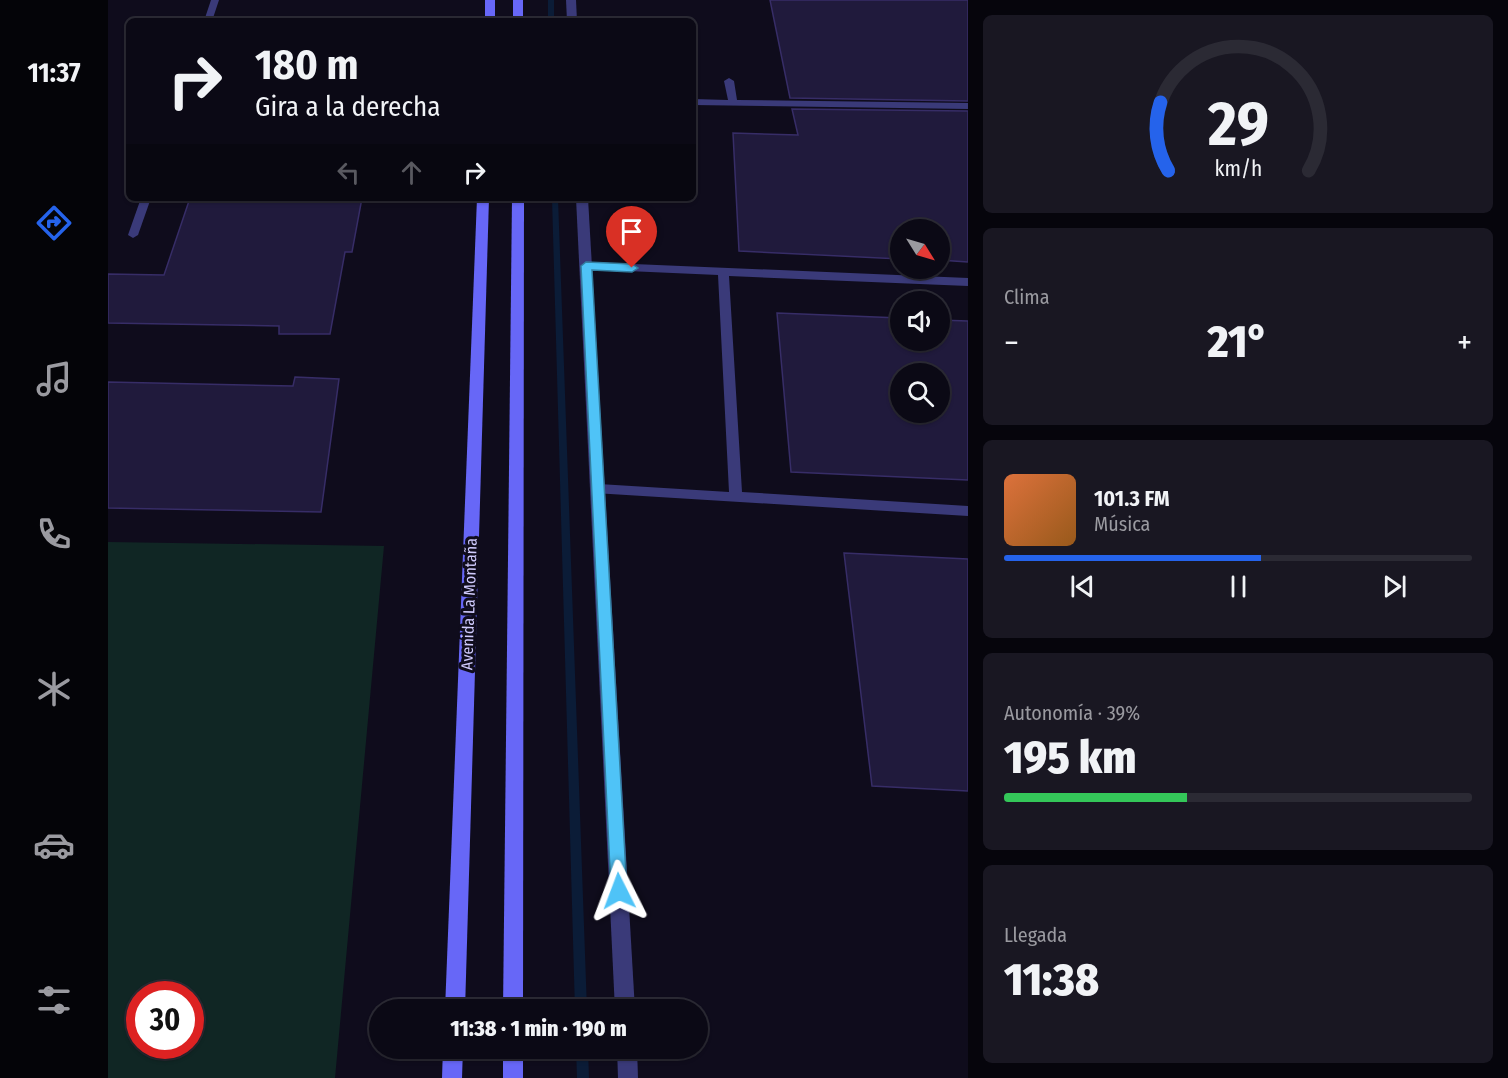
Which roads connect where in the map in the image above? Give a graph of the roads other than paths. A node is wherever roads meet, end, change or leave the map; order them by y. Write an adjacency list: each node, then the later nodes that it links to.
1 (215, 0): 5 (lane)
2 (490, 0): 6 (main road)
3 (518, 0): 7 (main road)
4 (571, 0): 8 (street)
5 (209, 18)
6 (490, 18)
7 (518, 18)
8 (572, 18)
9 (729, 81): 11 (lane)
10 (696, 102): 11 (lane)
11 (733, 102): 12 (lane)
12 (968, 106)
13 (145, 201): 17 (lane)
14 (483, 201): 24 (main road, Avenida La Montaña)
15 (518, 201): 25 (main road)
16 (582, 201): 18 (street)
17 (133, 235)
18 (586, 266): 19 (lane); 21 (street)
19 (723, 272): 20 (lane); 22 (lane)
20 (968, 282)
21 (599, 489): 22 (lane); 26 (street)
22 (736, 497): 23 (lane)
23 (968, 511)
24 (455, 999)
25 (513, 999)
26 (624, 999)
27 (453, 1059): 30 (main road)
28 (513, 1059): 31 (main road)
29 (627, 1059): 32 (street)
30 (452, 1078)
31 (513, 1078)
32 (628, 1078)

